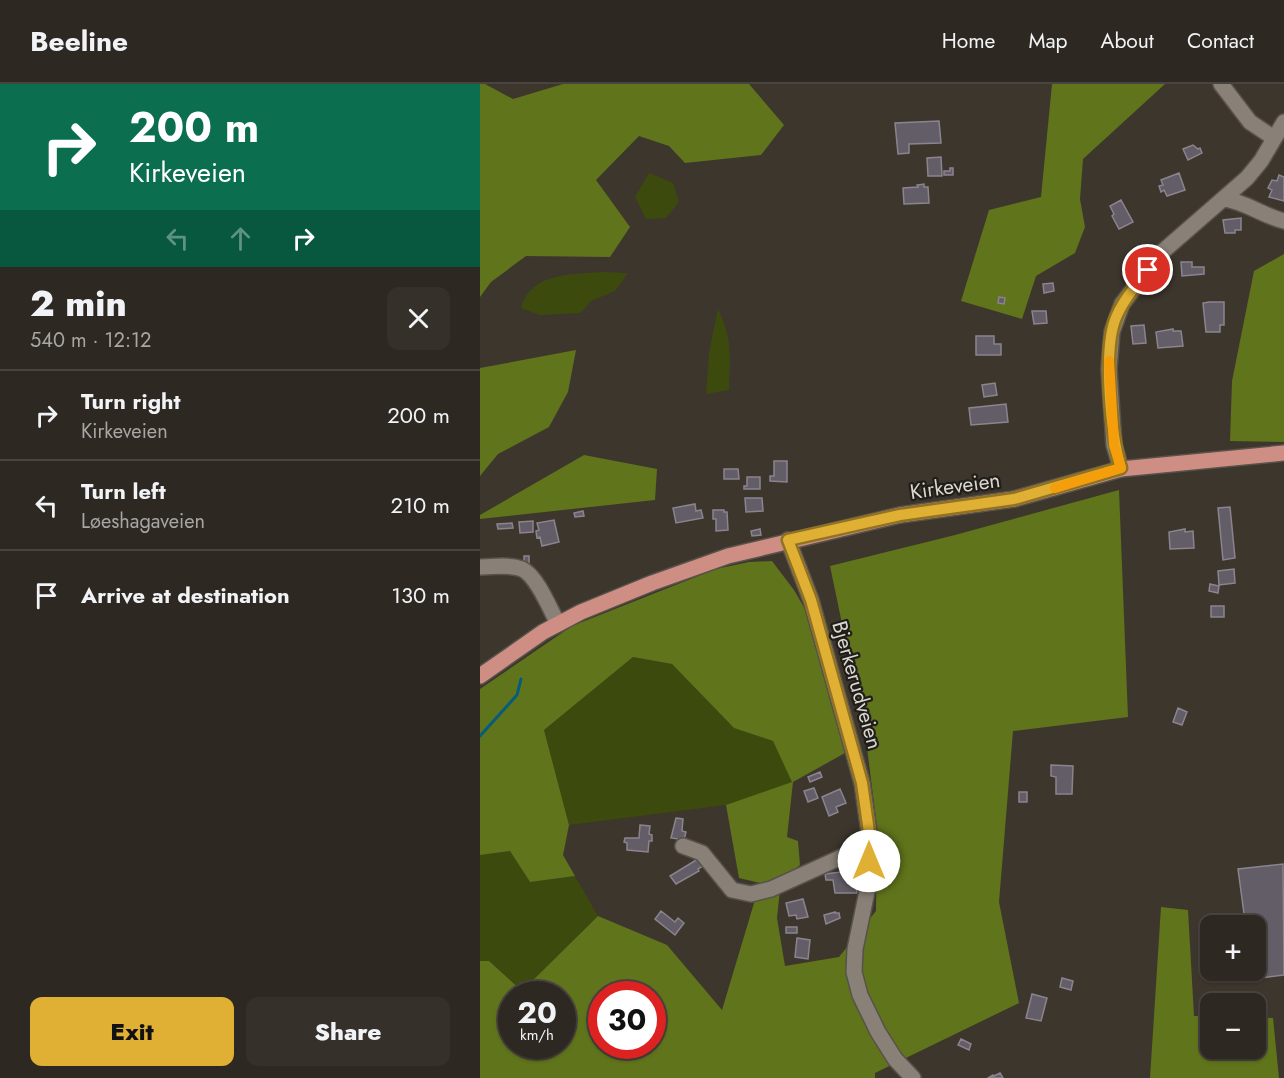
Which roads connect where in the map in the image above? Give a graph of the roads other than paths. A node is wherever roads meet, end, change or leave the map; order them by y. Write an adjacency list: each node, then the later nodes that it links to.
1 (1221, 84): 3 (street)
2 (1284, 122): 3 (street)
3 (1274, 138): 4 (street)
4 (1225, 199): 5 (street); 7 (street)
5 (1284, 221)
6 (1284, 453): 7 (main road, Kirkeveien)
7 (1121, 468): 8 (main road, Kirkeveien)
8 (788, 540): 10 (main road, Kirkeveien); 12 (street, Bjerkerudveien)
9 (480, 567): 10 (street)
10 (558, 624): 11 (main road, Kirkeveien)
11 (480, 676)
12 (868, 845): 13 (street); 14 (street, Bjerkerudveien)
13 (683, 846)
14 (913, 1078)

